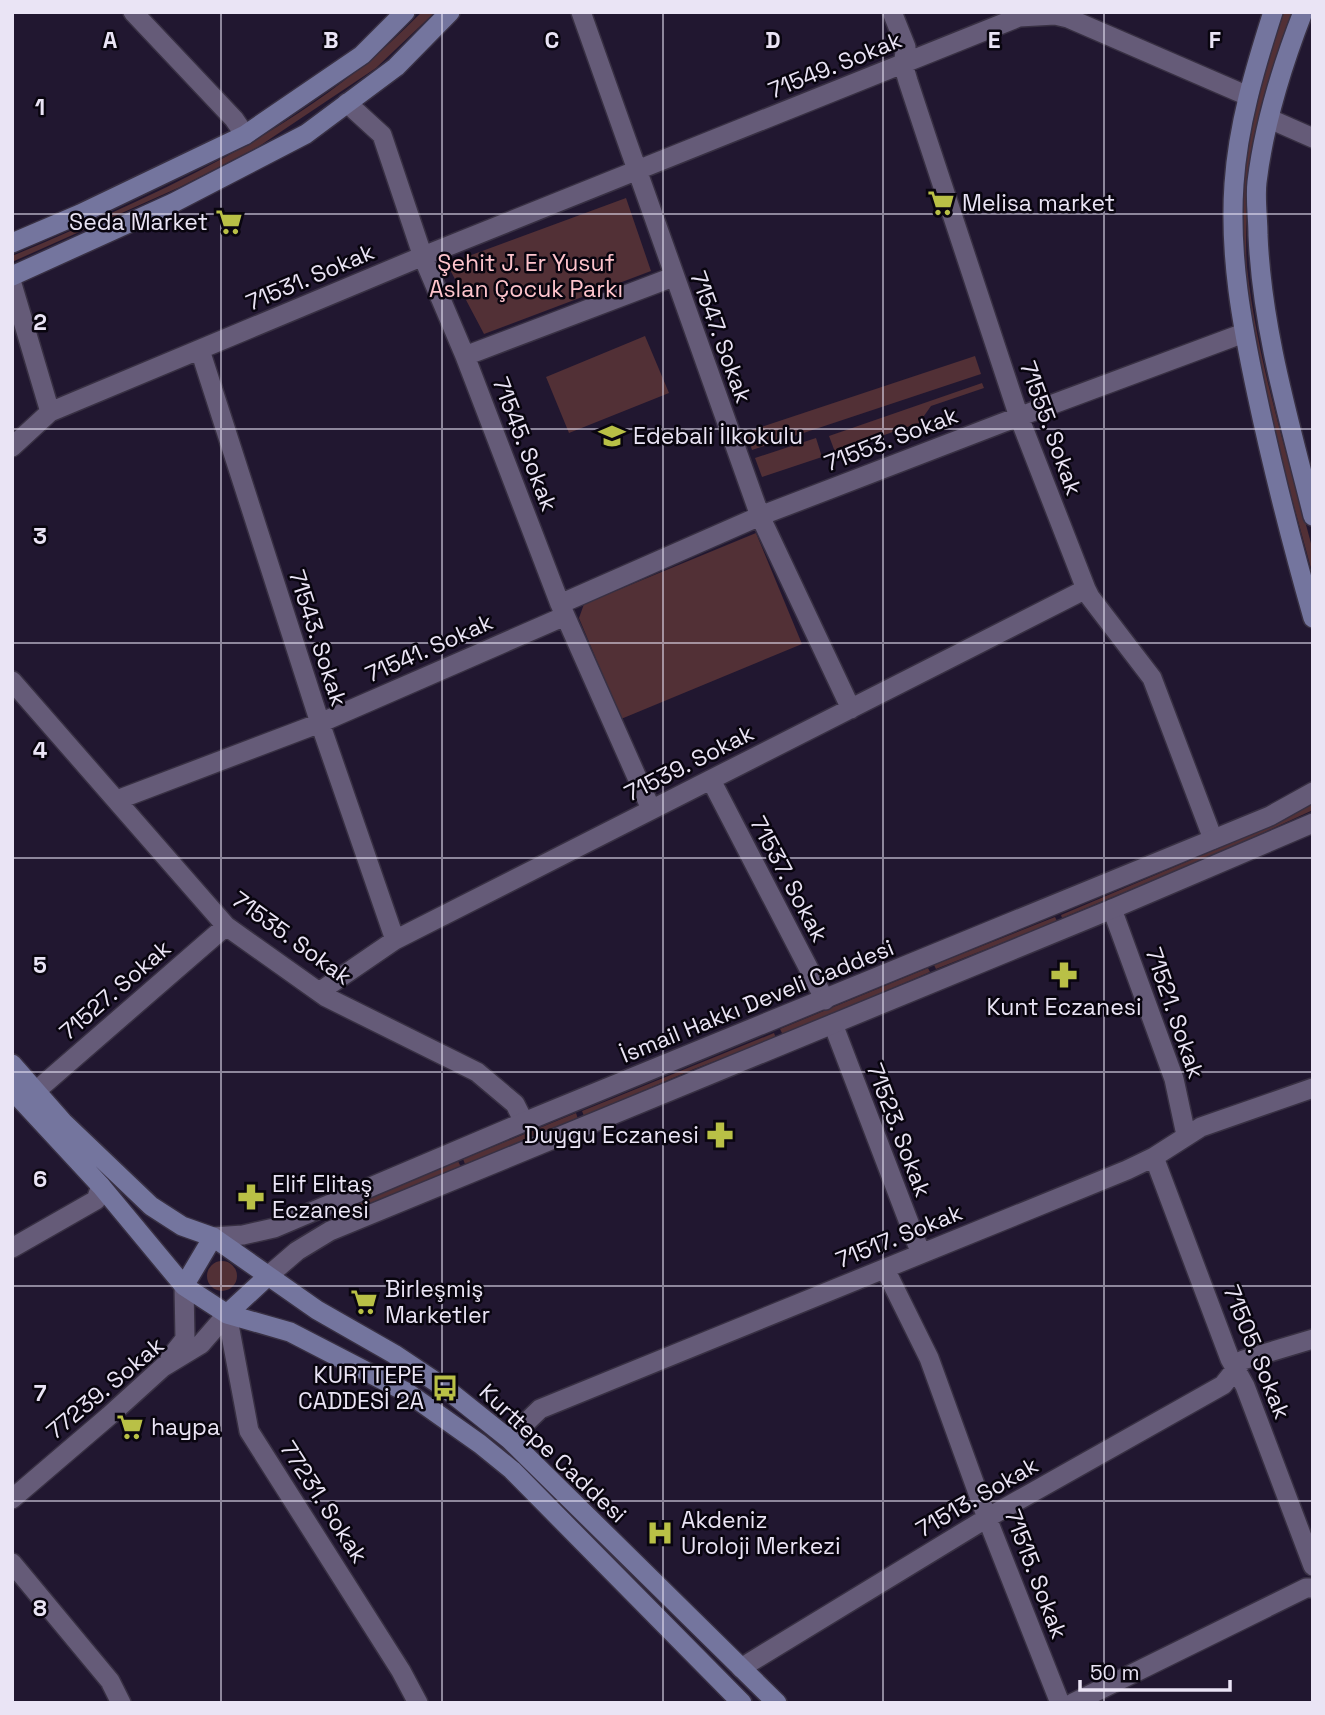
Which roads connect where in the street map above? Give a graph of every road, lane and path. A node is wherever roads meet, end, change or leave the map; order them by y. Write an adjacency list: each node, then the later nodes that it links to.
1 (133, 12): 13 (street)
2 (405, 12): 13 (main road)
3 (450, 12): 11 (main road)
4 (581, 12): 15 (street, 71547. Sokak)
5 (892, 12): 9 (street, 71555. Sokak)
6 (1273, 12): 10 (main road)
7 (1303, 12): 12 (main road)
8 (1069, 15): 9 (street, 71549. Sokak); 10 (street, 71549. Sokak)
9 (903, 65): 15 (street, 71549. Sokak); 25 (street, 71555. Sokak)
10 (1248, 96): 21 (main road)
11 (347, 103): 17 (street, 71545. Sokak); 18 (main road)
12 (1270, 119): 14 (street); 28 (main road)
13 (245, 135): 16 (main road)
14 (1313, 138)
15 (637, 172): 17 (street, 71531. Sokak); 19 (street, 71547. Sokak)
16 (12, 243)
17 (423, 257): 22 (street, 71531. Sokak); 23 (street, 71545. Sokak)
18 (12, 276)
19 (673, 277): 23 (street); 27 (street, 71547. Sokak)
20 (12, 284): 24 (street)
21 (1244, 333): 25 (street, 71553. Sokak); 31 (main road)
22 (200, 350): 24 (street, 71531. Sokak); 34 (street, 71543. Sokak)
23 (465, 356): 30 (street, 71545. Sokak)
24 (50, 412): 26 (street, 71531. Sokak)
25 (1019, 417): 27 (street, 71553. Sokak); 29 (street, 71555. Sokak)
26 (12, 447)
27 (760, 516): 30 (street, 71553. Sokak); 33 (street, 71547. Sokak)
28 (1313, 516)
29 (1086, 589): 33 (street, 71539. Sokak); 40 (street, 71555. Sokak)
30 (562, 610): 34 (street, 71541. Sokak); 38 (street, 71545. Sokak)
31 (1313, 618)
32 (12, 681): 37 (street, 71535. Sokak)
33 (850, 709): 35 (street, 71539. Sokak)
34 (320, 723): 37 (street, 71541. Sokak); 43 (street, 71543. Sokak)
35 (711, 780): 38 (street, 71539. Sokak); 45 (street, 71537. Sokak)
36 (1313, 792): 40 (street, İsmail Hakkı Develi Caddesi)
37 (117, 800): 42 (street, 71535. Sokak)
38 (651, 809): 43 (street, 71539. Sokak)
39 (1313, 823): 41 (street)
40 (1213, 839): 45 (street, İsmail Hakkı Develi Caddesi)
41 (1112, 909): 46 (street); 52 (street, 71521. Sokak)
42 (226, 926): 44 (street, 71535. Sokak); 50 (street, 71527. Sokak)
43 (395, 940): 44 (street, 71539. Sokak)
44 (318, 992): 51 (street, 71535. Sokak)
45 (825, 1000): 51 (street, İsmail Hakkı Develi Caddesi)
46 (833, 1024): 57 (street, 71523. Sokak); 59 (street)
47 (12, 1064): 50 (main road)
48 (1313, 1088): 52 (street, 71517. Sokak)
49 (12, 1090): 54 (main road)
50 (36, 1091): 55 (main road)
51 (524, 1122): 55 (street, İsmail Hakkı Develi Caddesi)
52 (1186, 1135): 53 (street, 71517. Sokak)
53 (1153, 1157): 57 (street, 71517. Sokak); 64 (street, 71505. Sokak)
54 (101, 1186): 56 (street); 60 (main road)
55 (213, 1237): 59 (main road, Kurttepe Caddesi); 60 (main road)
56 (12, 1248)
57 (921, 1254): 58 (street, 71517. Sokak)
58 (885, 1269): 65 (street, 71517. Sokak); 67 (street, 71515. Sokak)
59 (268, 1276): 61 (main road); 65 (main road, Kurttepe Caddesi)
60 (184, 1286): 61 (main road, Kurttepe Caddesi); 63 (street)
61 (227, 1314): 63 (street, 77239. Sokak); 73 (street, 77231. Sokak); 74 (main road, Kurttepe Caddesi)
62 (1313, 1339): 64 (street, 71513. Sokak)
63 (163, 1367): 66 (street, 77239. Sokak)
64 (1236, 1370): 67 (street, 71513. Sokak); 69 (street, 71505. Sokak)
65 (509, 1439): 71 (main road, Kurttepe Caddesi)
66 (12, 1499)
67 (987, 1518): 71 (street, 71513. Sokak); 76 (street, 71515. Sokak)
68 (12, 1563): 72 (street)
69 (1313, 1566)
70 (1313, 1588): 77 (street)
71 (741, 1668): 75 (main road, Kurttepe Caddesi)
72 (121, 1703)
73 (418, 1703)
74 (743, 1703)
75 (777, 1703)
76 (1060, 1703)
77 (1073, 1703)

